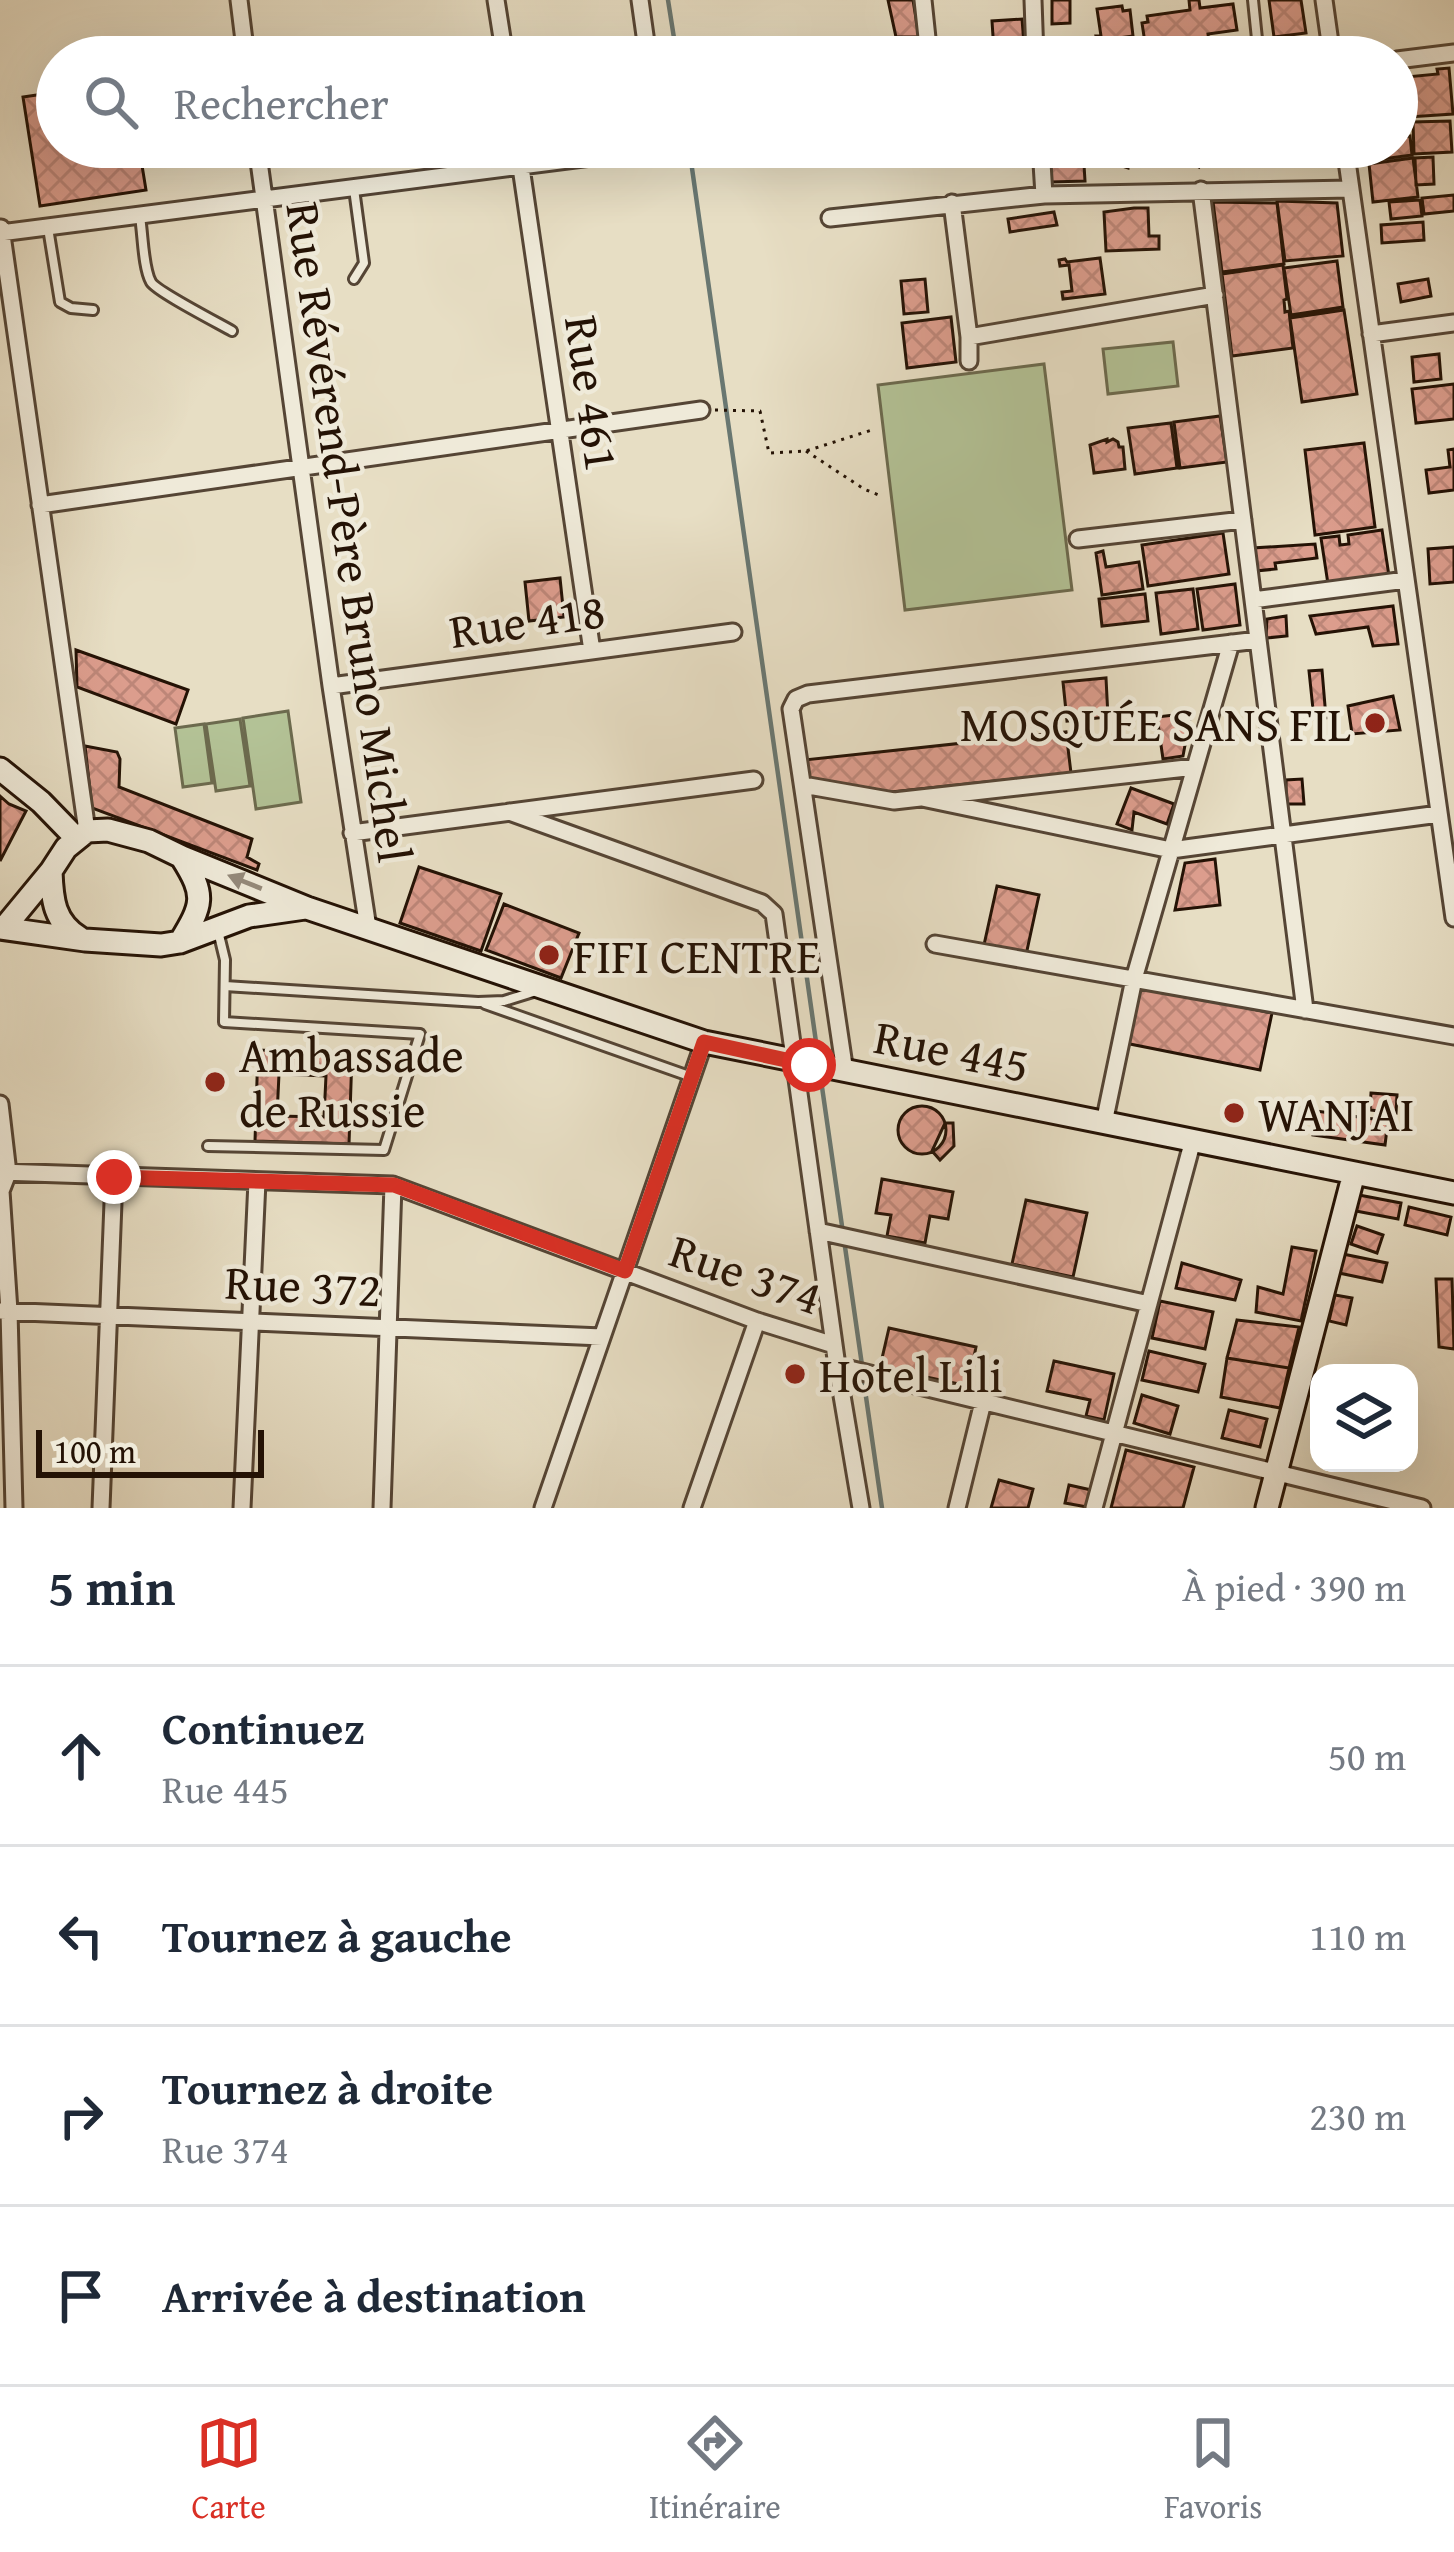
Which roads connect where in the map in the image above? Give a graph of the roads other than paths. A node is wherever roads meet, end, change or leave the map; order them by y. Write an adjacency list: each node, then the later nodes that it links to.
1 (239, 0): 8 (street)
2 (496, 0): 9 (street)
3 (640, 0): 10 (street)
4 (922, 0): 11 (street)
5 (1033, 0): 12 (street)
6 (1253, 0): 13 (lane)
7 (1324, 0): 14 (street)
8 (243, 36)
9 (502, 36)
10 (645, 36)
11 (926, 36)
12 (1034, 36)
13 (1257, 36)
14 (1329, 36)
15 (1454, 53): 16 (street)
16 (1418, 57)
17 (259, 168): 26 (street, Rue Révérend-Père Bruno Michel)
18 (506, 168): 22 (street)
19 (521, 168): 42 (street, Rue 461)
20 (1042, 168): 25 (street)
21 (1348, 168): 23 (street)
22 (354, 188): 26 (street); 33 (lane)
23 (1351, 189): 24 (street); 38 (street)
24 (1201, 190): 25 (street); 34 (street)
25 (1044, 195): 27 (street)
26 (263, 200): 28 (street); 43 (street, Rue Révérend-Père Bruno Michel)
27 (952, 203): 29 (street); 39 (street)
28 (140, 215): 31 (street); 37 (lane)
29 (830, 218)
30 (0, 223): 32 (street)
31 (48, 227): 32 (street); 35 (lane)
32 (1, 233): 44 (street)
33 (354, 279)
34 (1214, 295): 39 (street); 45 (street)
35 (93, 310)
36 (1454, 323): 38 (street)
37 (232, 331)
38 (1371, 334): 47 (street)
39 (969, 337): 40 (street)
40 (969, 362)
41 (701, 410): 42 (street)
42 (560, 430): 43 (street); 52 (street, Rue 461)
43 (302, 467): 44 (street); 53 (street, Rue Révérend-Père Bruno Michel)
44 (40, 505): 62 (street)
45 (1243, 520): 46 (street); 48 (street)
46 (1078, 539)
47 (1406, 580): 48 (street); 60 (street)
48 (1253, 600): 50 (street)
49 (733, 632): 52 (street, Rue 418)
50 (1258, 640): 51 (street); 63 (street)
51 (1231, 643): 54 (street); 57 (street)
52 (592, 651): 53 (street, Rue 418)
53 (331, 686): 61 (street, Rue Révérend-Père Bruno Michel)
54 (1195, 767): 58 (street); 64 (street)
55 (0, 769): 62 (street)
56 (754, 780): 59 (street)
57 (802, 784): 58 (street); 84 (street)
58 (922, 798): 64 (street)
59 (509, 812): 61 (street); 83 (street)
60 (1439, 814): 63 (street); 67 (street)
61 (352, 833): 72 (street, Rue Révérend-Père Bruno Michel)
62 (82, 835): 65 (street); 66 (street)
63 (1283, 835): 64 (street); 80 (street)
64 (1171, 850): 76 (street)
65 (182, 857): 68 (street, Rue 445, one-way to 65); 74 (street)
66 (51, 871): 70 (street); 73 (street)
67 (1453, 899): 69 (street)
68 (307, 908): 71 (street); 72 (street, Rue 445)
69 (1454, 917)
70 (2, 928): 73 (street)
71 (218, 928): 74 (street); 77 (lane)
72 (368, 928): 78 (street, Rue 445)
73 (85, 940): 74 (street)
74 (180, 942)
75 (935, 944): 76 (street)
76 (1134, 979): 80 (street); 87 (street)
77 (225, 986): 79 (lane); 89 (lane)
78 (544, 988): 79 (lane); 82 (street, Rue 445)
79 (478, 1002): 85 (lane)
80 (1305, 1010): 81 (street)
81 (1454, 1036)
82 (704, 1042): 83 (street, Rue 445); 85 (street)
83 (802, 1064): 84 (street, Rue 445); 97 (street)
84 (842, 1071): 87 (street, Rue 445)
85 (692, 1077): 98 (street)
86 (0, 1104): 90 (street)
87 (1104, 1123): 88 (street, Rue 445)
88 (1193, 1140): 91 (street, Rue 445); 99 (street)
89 (208, 1146)
90 (4, 1173): 92 (street, Rue 374); 95 (street)
91 (1354, 1173): 96 (street, Rue 445); 110 (street)
92 (114, 1177): 93 (street, Rue 374); 101 (street)
93 (256, 1181): 94 (street, Rue 374); 103 (street)
94 (394, 1185): 98 (street, Rue 374); 104 (street)
95 (1, 1190): 100 (street)
96 (1454, 1193)
97 (818, 1231): 99 (street); 106 (street)
98 (625, 1271): 102 (street, Rue 374); 105 (street)
99 (1149, 1304): 109 (street)
100 (4, 1311): 101 (street, Rue 372); 112 (street)
101 (109, 1315): 103 (street, Rue 372); 113 (street)
102 (757, 1321): 106 (street, Rue 374); 117 (street)
103 (250, 1322): 104 (street, Rue 372); 114 (street)
104 (388, 1328): 105 (street, Rue 372); 115 (street)
105 (602, 1337): 116 (street)
106 (834, 1345): 107 (street)
107 (837, 1366): 108 (street); 118 (street)
108 (983, 1402): 109 (street); 119 (street)
109 (1114, 1434): 110 (street); 120 (street)
110 (1276, 1473): 111 (street); 121 (street)
111 (1388, 1504): 122 (street)
112 (14, 1508)
113 (101, 1508)
114 (242, 1508)
115 (382, 1508)
116 (543, 1508)
117 (692, 1508)
118 (861, 1508)
119 (956, 1508)
120 (1094, 1508)
121 (1267, 1508)
122 (1422, 1508)

